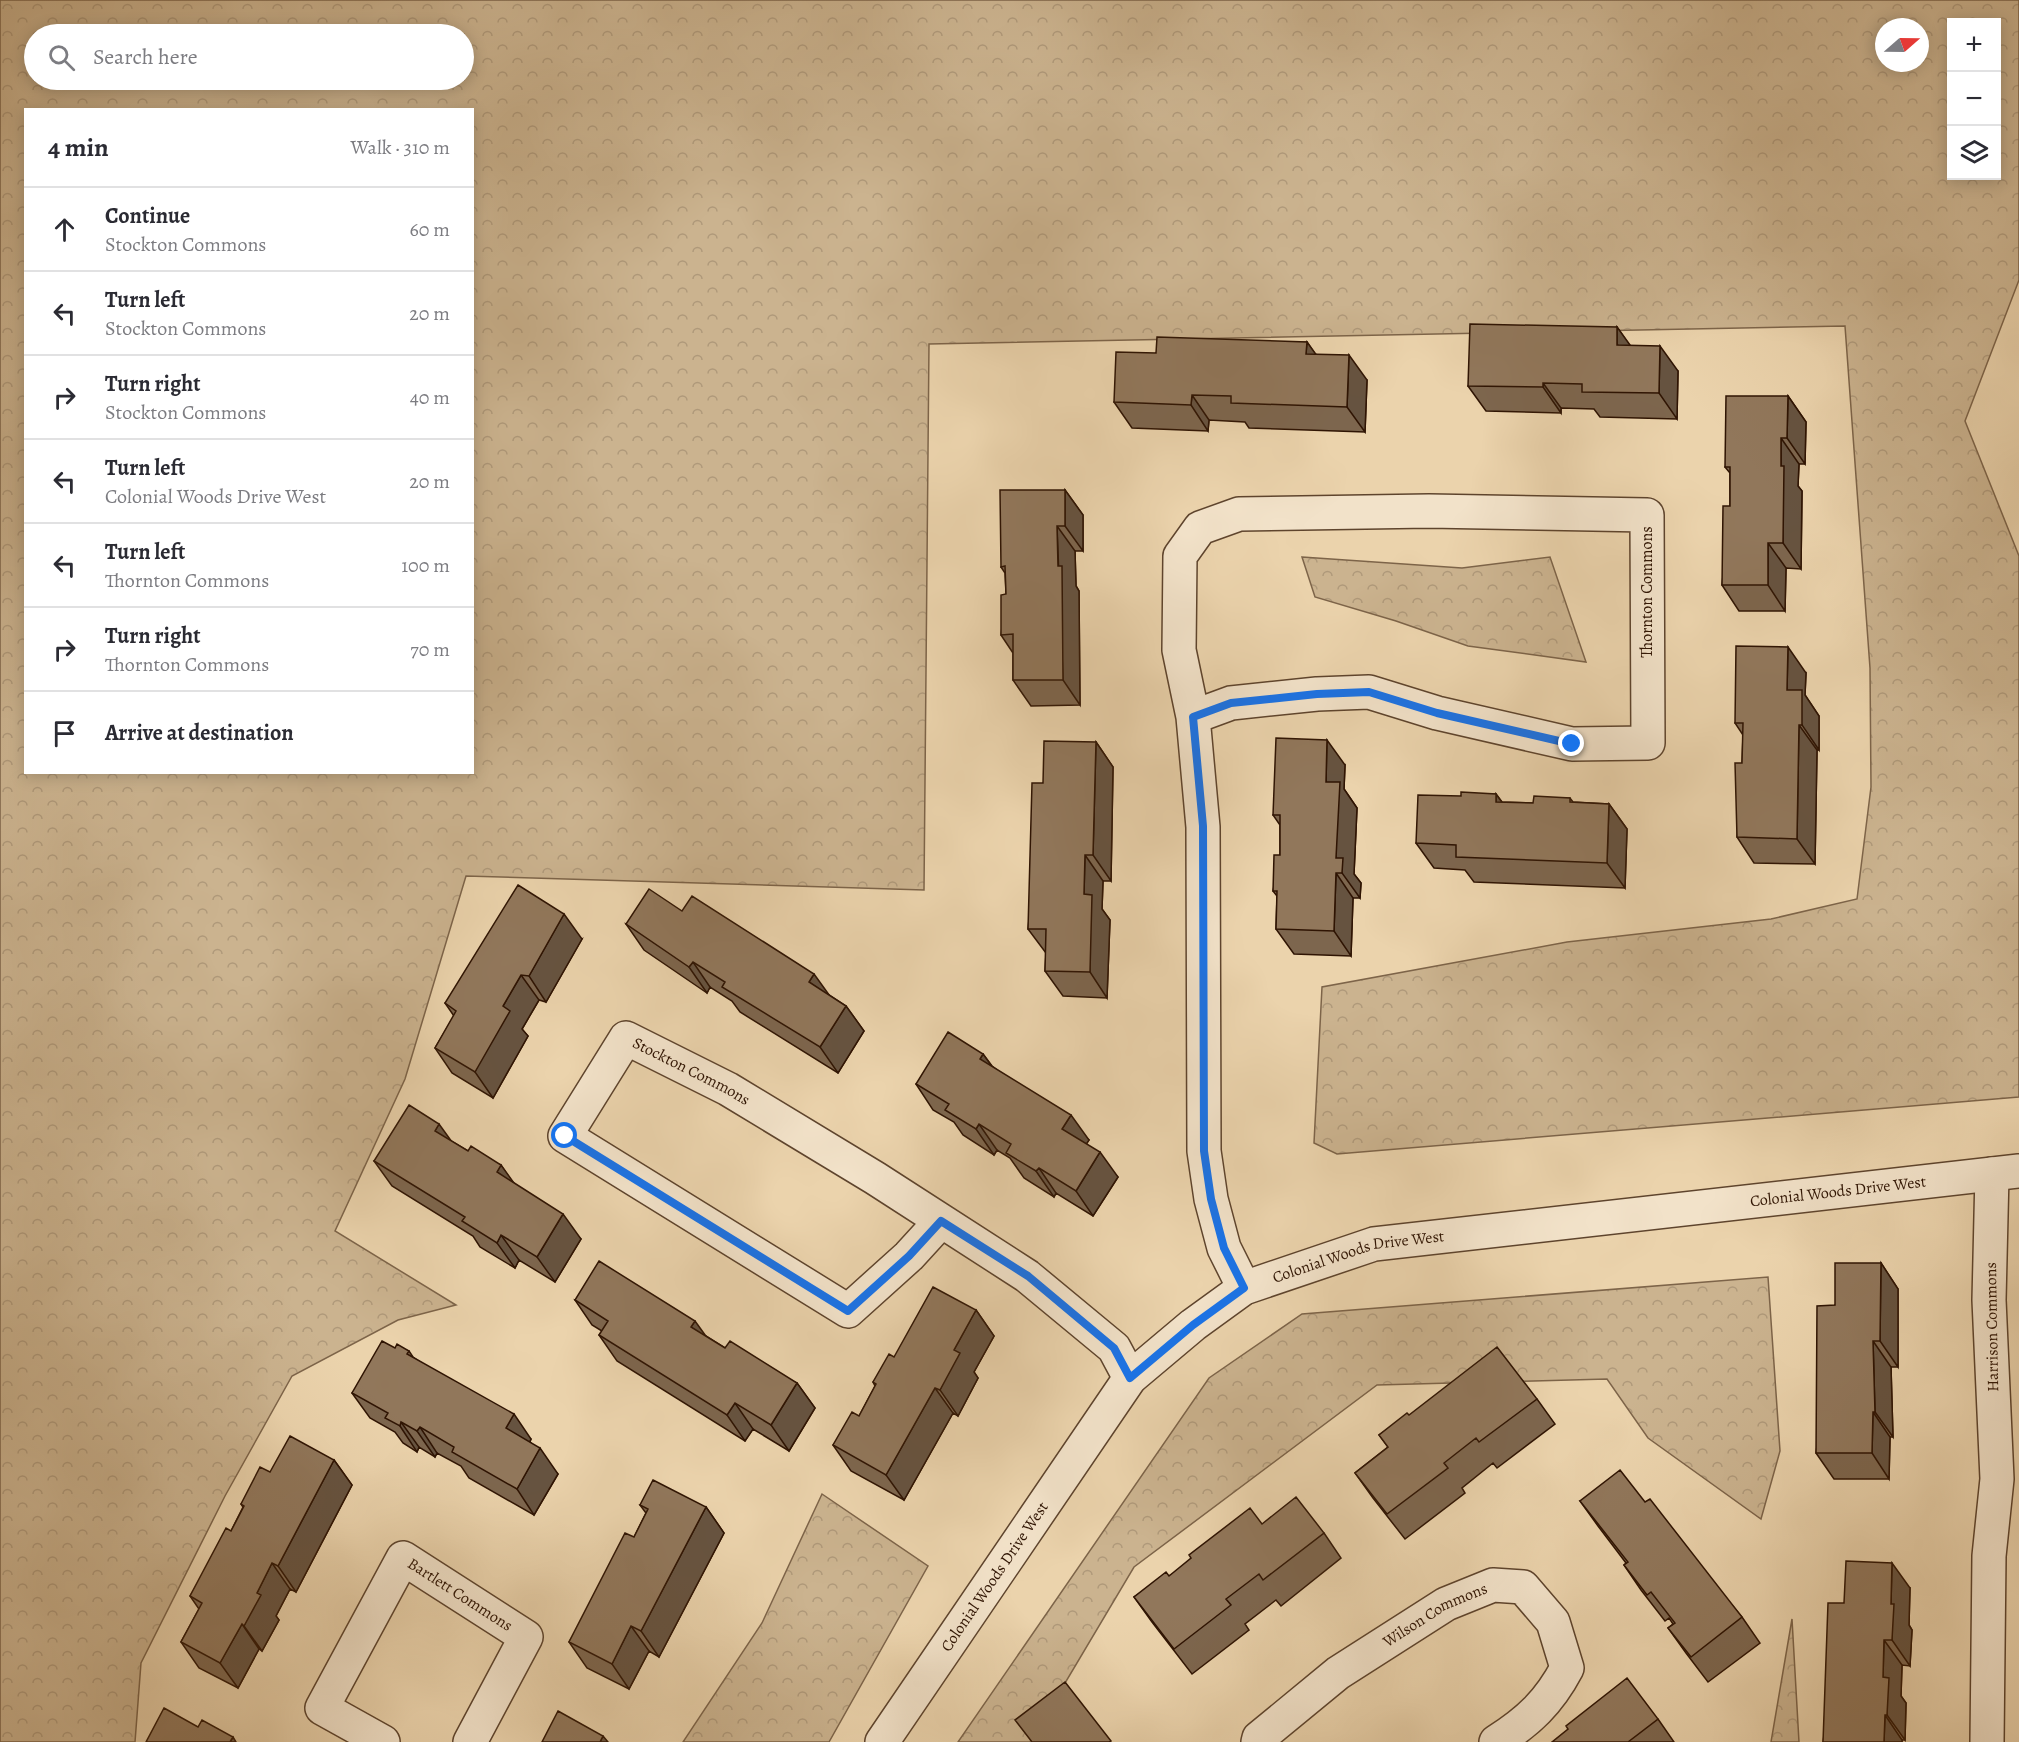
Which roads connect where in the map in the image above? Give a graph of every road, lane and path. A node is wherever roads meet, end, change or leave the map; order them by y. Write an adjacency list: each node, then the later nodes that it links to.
1 (1193, 717): 1 (street, Thornton Commons); 4 (street, Thornton Commons)
2 (2005, 1173): 4 (street, Colonial Woods Drive West); 6 (street, Harrison Commons)
3 (941, 1221): 3 (street, Stockton Commons); 5 (street, Stockton Commons)
4 (1244, 1288): 5 (street, Colonial Woods Drive West)
5 (1130, 1378): 9 (street, Colonial Woods Drive West)
6 (2008, 1480): 12 (street, Harrison Commons)
7 (383, 1742): 8 (street, Bartlett Commons)
8 (470, 1742)
9 (882, 1742)
10 (1258, 1742): 11 (street, Wilson Commons)
11 (1496, 1742)
12 (1988, 1742)

